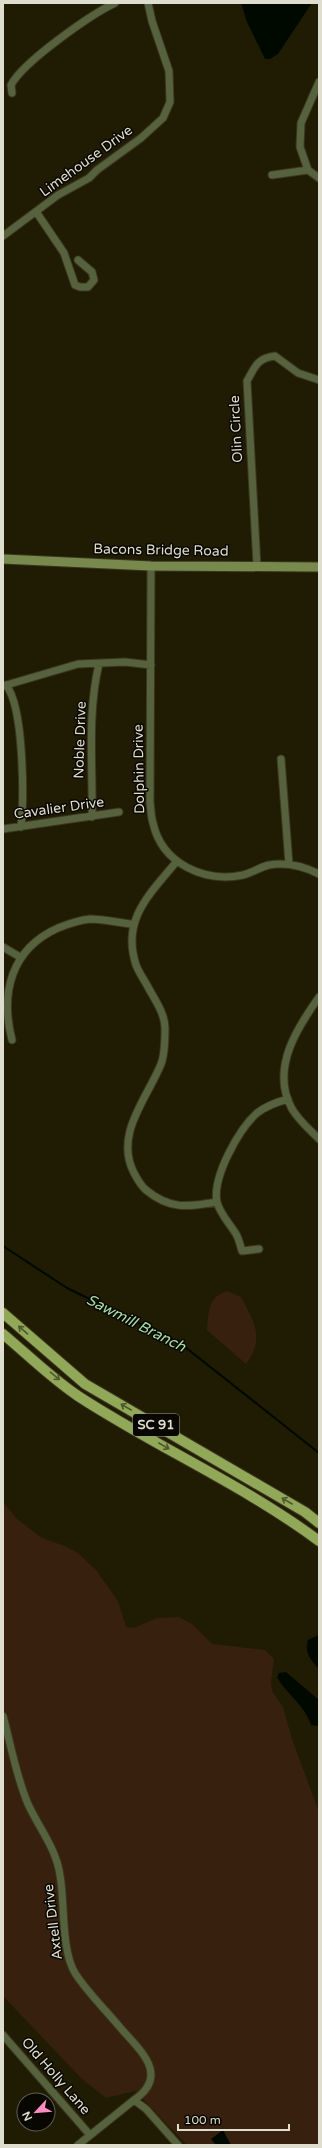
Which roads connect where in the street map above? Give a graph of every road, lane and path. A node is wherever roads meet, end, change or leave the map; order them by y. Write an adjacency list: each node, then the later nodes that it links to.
1 (115, 3): 4 (street)
2 (148, 3): 8 (street, Limehouse Drive)
3 (319, 82): 5 (street)
4 (12, 92)
5 (308, 170): 6 (street); 7 (street)
6 (272, 175)
7 (319, 178)
8 (36, 212): 9 (street, Limehouse Drive); 10 (street)
9 (3, 236)
10 (78, 260)
11 (319, 380): 14 (street, Olin Circle)
12 (3, 559): 13 (main road, Bacons Bridge Road)
13 (150, 566): 14 (main road, Bacons Bridge Road); 17 (street, Dolphin Drive)
14 (257, 566): 15 (main road, Bacons Bridge Road)
15 (319, 567)
16 (99, 664): 17 (street); 18 (street); 21 (street, Noble Drive)
17 (151, 665): 24 (street, Dolphin Drive)
18 (5, 686): 22 (street)
19 (281, 759): 25 (street)
20 (119, 812): 21 (street, Cavalier Drive)
21 (92, 817): 22 (street, Cavalier Drive)
22 (21, 827): 23 (street, Cavalier Drive)
23 (3, 829)
24 (176, 861): 25 (street, Dolphin Drive); 27 (street)
25 (289, 864): 26 (street, Dolphin Drive)
26 (319, 874)
27 (132, 924): 29 (street); 34 (street)
28 (3, 947): 29 (street)
29 (20, 957): 31 (street)
30 (319, 997): 32 (street)
31 (12, 1040)
32 (288, 1099): 33 (street); 34 (street)
33 (319, 1139)
34 (217, 1202): 35 (street)
35 (259, 1249)
36 (3, 1312): 38 (main road, SC 91, one-way to 36)
37 (3, 1334): 39 (main road, SC 91, one-way to 39)
38 (319, 1523)
39 (319, 1541)
40 (3, 1716): 42 (street, Axtell Drive)
41 (3, 2035): 43 (street, Old Holly Lane)
42 (134, 2100): 43 (street, Axtell Drive); 45 (street)
43 (90, 2135): 44 (street, Axtell Drive)
44 (78, 2145)
45 (178, 2145)

